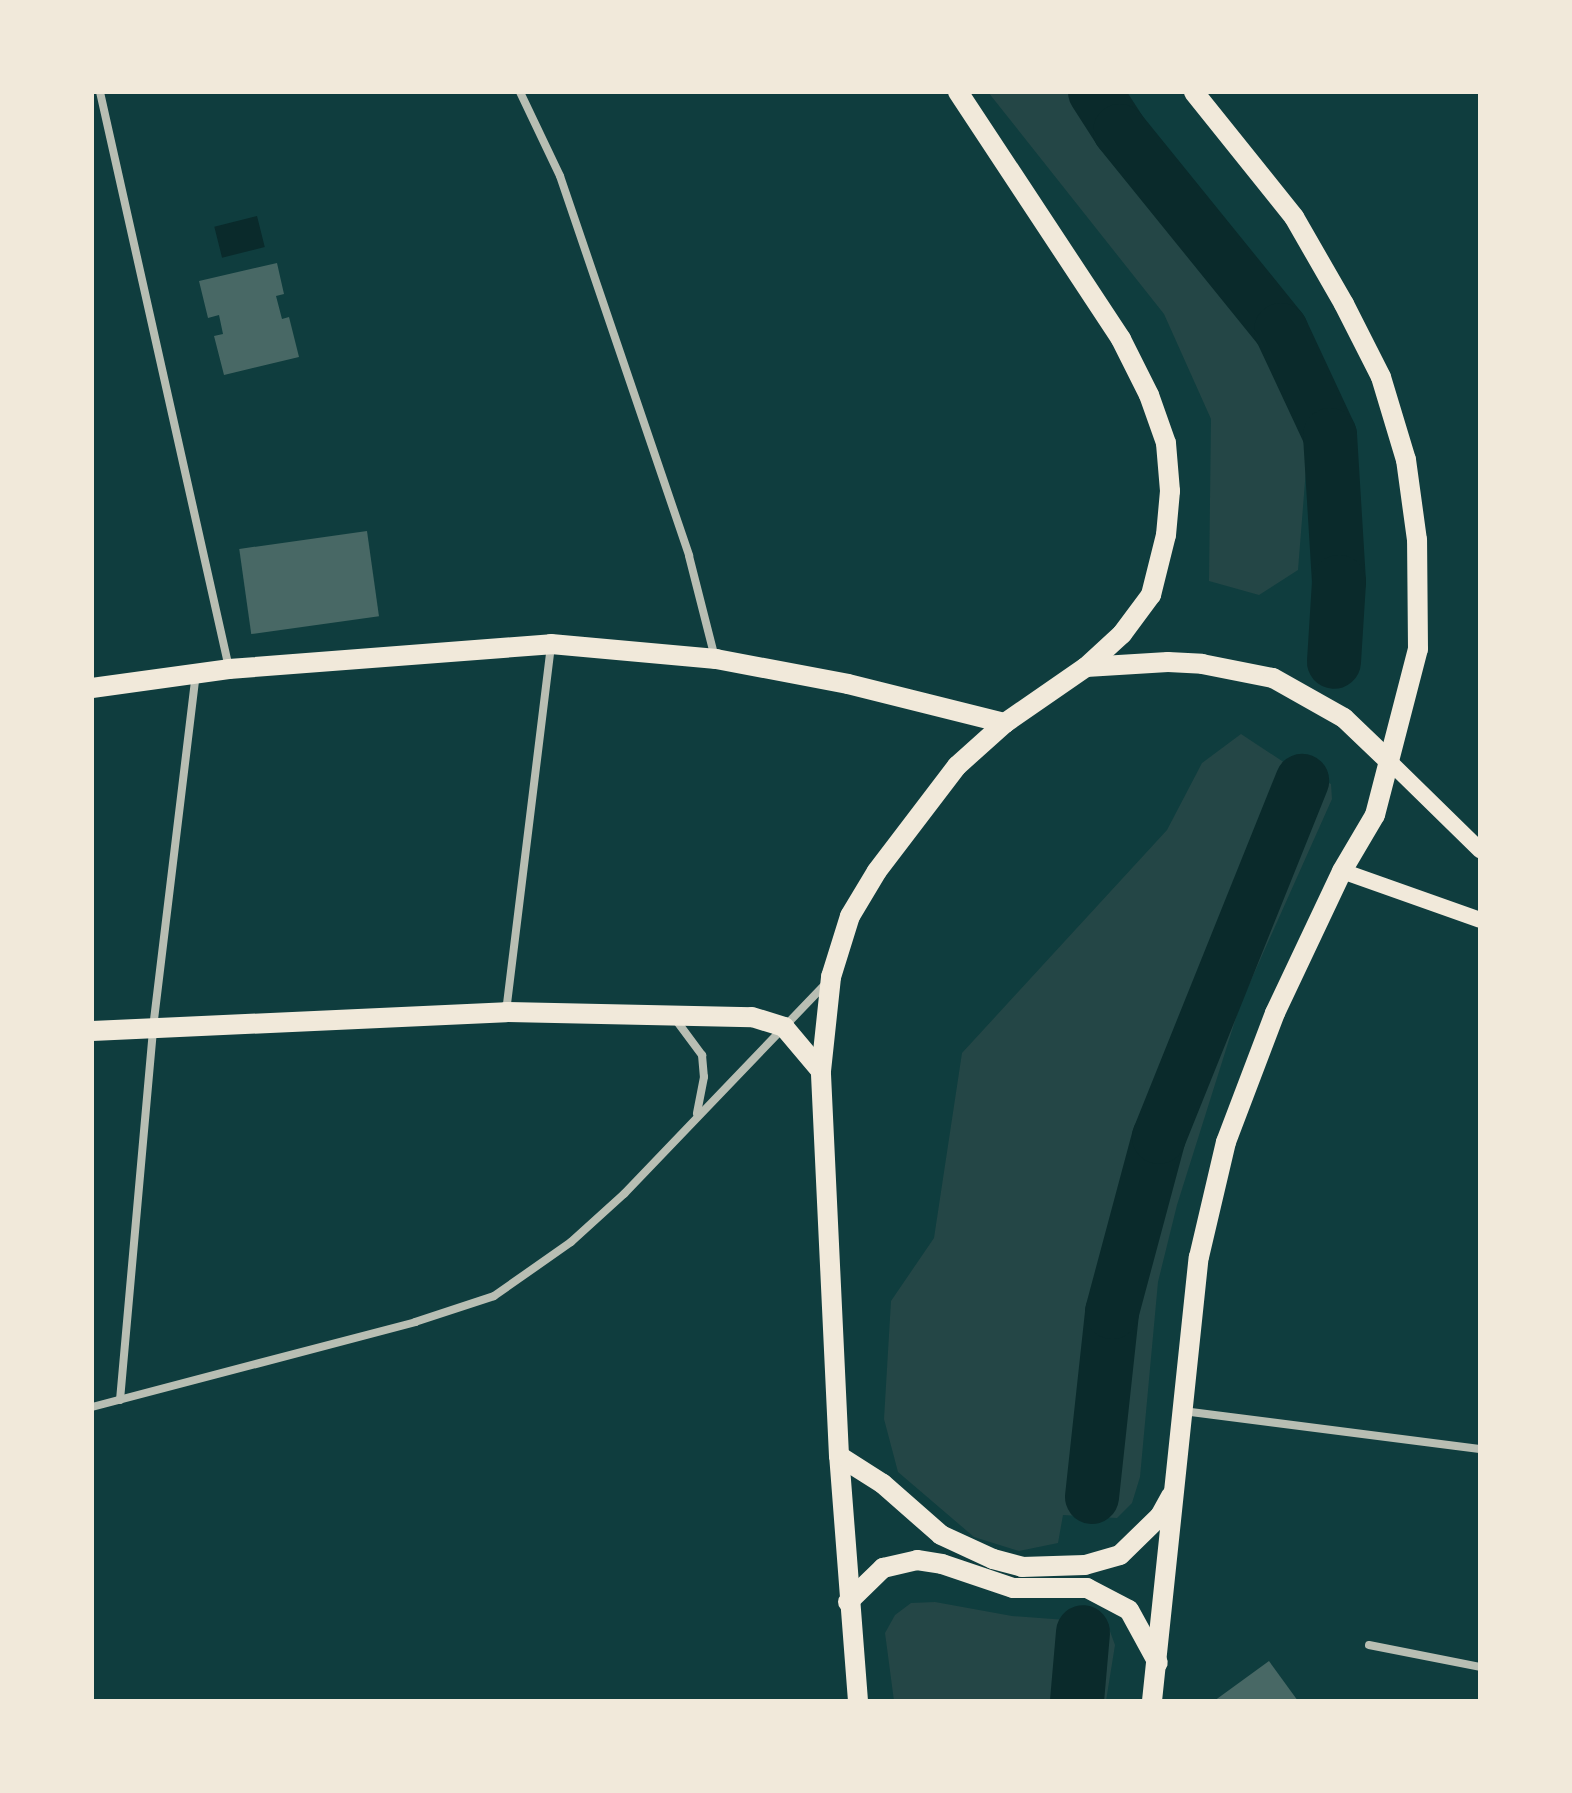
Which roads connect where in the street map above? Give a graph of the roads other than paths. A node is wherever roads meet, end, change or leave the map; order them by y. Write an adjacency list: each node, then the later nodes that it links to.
1 (100, 92): 8 (street)
2 (520, 92): 6 (street)
3 (958, 92): 7 (main road)
4 (1194, 92): 12 (main road)
5 (551, 644): 6 (main road); 8 (main road); 17 (street)
6 (716, 659): 11 (main road)
7 (1086, 667): 11 (main road); 12 (main road)
8 (229, 669): 9 (main road)
9 (196, 673): 10 (main road); 20 (street)
10 (92, 688)
11 (1005, 723): 16 (main road)
12 (1388, 760): 13 (main road); 14 (main road)
13 (1480, 850)
14 (1342, 871): 15 (main road); 26 (main road)
15 (1480, 920)
16 (831, 977): 19 (street); 22 (main road)
17 (506, 1012): 18 (main road); 20 (main road)
18 (672, 1016): 19 (main road); 23 (street)
19 (784, 1027): 22 (main road); 23 (street)
20 (153, 1028): 21 (main road); 24 (street)
21 (92, 1031)
22 (821, 1071): 28 (main road)
23 (697, 1113): 24 (street)
24 (120, 1400): 25 (street)
25 (92, 1407)
26 (1182, 1410): 27 (street); 29 (main road)
27 (1480, 1449)
28 (839, 1456): 29 (main road); 30 (main road)
29 (1174, 1490): 32 (main road)
30 (848, 1602): 32 (main road); 34 (main road)
31 (1369, 1645): 33 (street)
32 (1158, 1663): 35 (main road)
33 (1480, 1667)
34 (858, 1701)
35 (1152, 1701)

